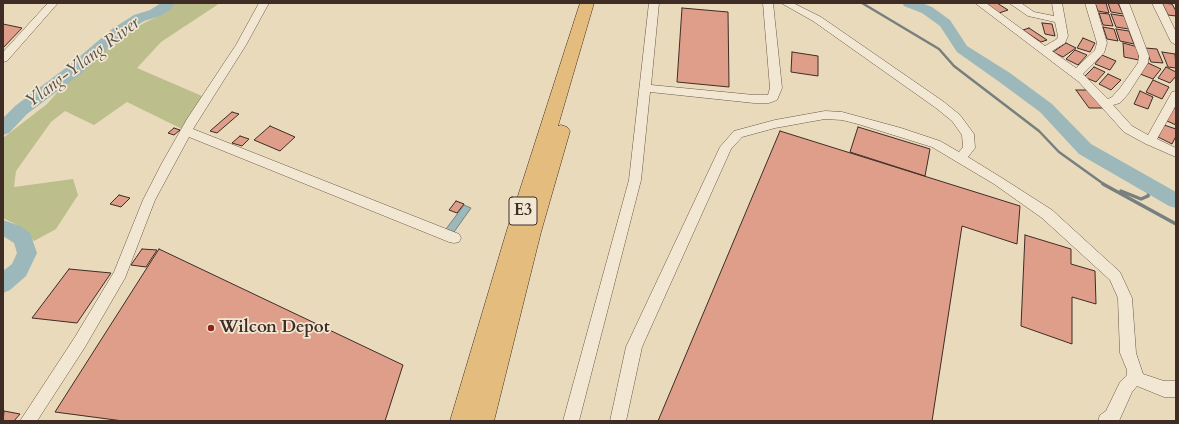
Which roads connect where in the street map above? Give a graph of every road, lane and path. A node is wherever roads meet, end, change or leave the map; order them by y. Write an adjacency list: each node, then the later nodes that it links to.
1 (38, 3): 14 (street)
2 (264, 3): 23 (street)
3 (587, 3): 31 (highway, E3)
4 (599, 3): 32 (highway, E3)
5 (654, 3): 20 (street)
6 (768, 3): 20 (street)
7 (786, 3): 26 (street)
8 (980, 3): 17 (street)
9 (1014, 3): 15 (street)
10 (1057, 3): 15 (street)
11 (1090, 3): 19 (street)
12 (1124, 3): 22 (street)
13 (1155, 3): 16 (street)
14 (52, 4): 18 (street)
15 (1060, 20): 17 (street)
16 (1176, 42)
17 (1045, 51): 19 (street)
18 (3, 59)
19 (1076, 74): 22 (street)
20 (646, 88): 33 (street)
21 (1176, 94): 24 (street)
22 (1106, 104): 24 (street)
23 (186, 130): 27 (street); 30 (street)
24 (1150, 141): 25 (street)
25 (1176, 153)
26 (960, 158): 28 (street); 34 (street)
27 (454, 238)
28 (1135, 378): 29 (street); 35 (street)
29 (1176, 389)
30 (28, 421)
31 (462, 421)
32 (482, 421)
33 (571, 421)
34 (618, 421)
35 (1106, 421)

